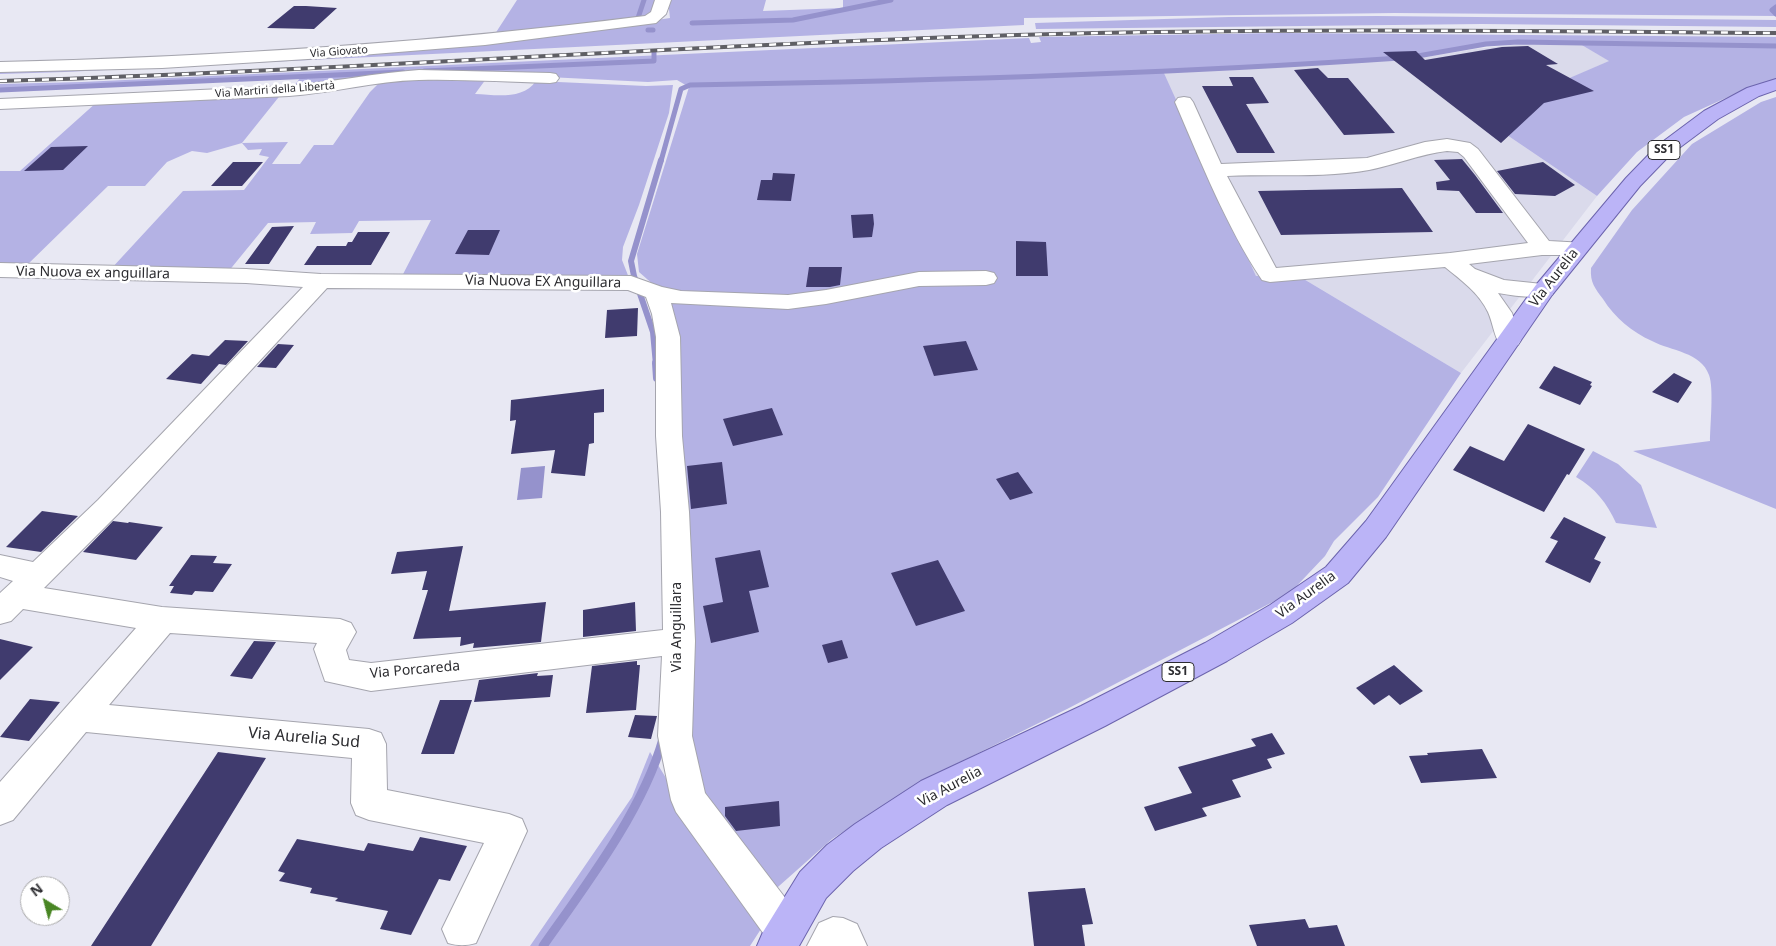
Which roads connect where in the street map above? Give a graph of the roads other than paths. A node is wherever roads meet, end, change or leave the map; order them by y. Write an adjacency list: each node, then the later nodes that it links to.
1 (663, 0): 2 (street, Via Giovato)
2 (0, 67)
3 (550, 78): 6 (street, Via Martiri della Libertà)
4 (1776, 84): 9 (main road, Via Aurelia / SS1)
5 (1184, 102): 7 (street)
6 (0, 104)
7 (1214, 170): 8 (street); 11 (street)
8 (1542, 248): 9 (street); 10 (street)
9 (1577, 248): 16 (main road, Via Aurelia / SS1)
10 (1477, 258): 11 (street); 16 (street)
11 (1450, 260): 16 (street); 18 (street)
12 (0, 270): 13 (street, Via Nuova ex anguillara)
13 (186, 275): 15 (street, Via Nuova EX Anguillara)
14 (986, 278): 17 (street, Via Nuova EX Anguillara)
15 (321, 281): 17 (street, Via Nuova EX Anguillara); 20 (street)
16 (1544, 290): 18 (main road, Via Aurelia / SS1)
17 (667, 302): 22 (street, Via Anguillara)
18 (1509, 340): 26 (main road, Via Aurelia / SS1)
19 (0, 566): 20 (street, Via Porcareda)
20 (19, 595): 21 (street, Via Porcareda)
21 (162, 620): 22 (street, Via Porcareda); 23 (street)
22 (666, 642): 26 (street, Via Anguillara)
23 (79, 717): 24 (street); 25 (street, Via Aurelia Sud)
24 (0, 808)
25 (462, 929)
26 (781, 938)
27 (827, 946): 28 (street)
28 (847, 946)

